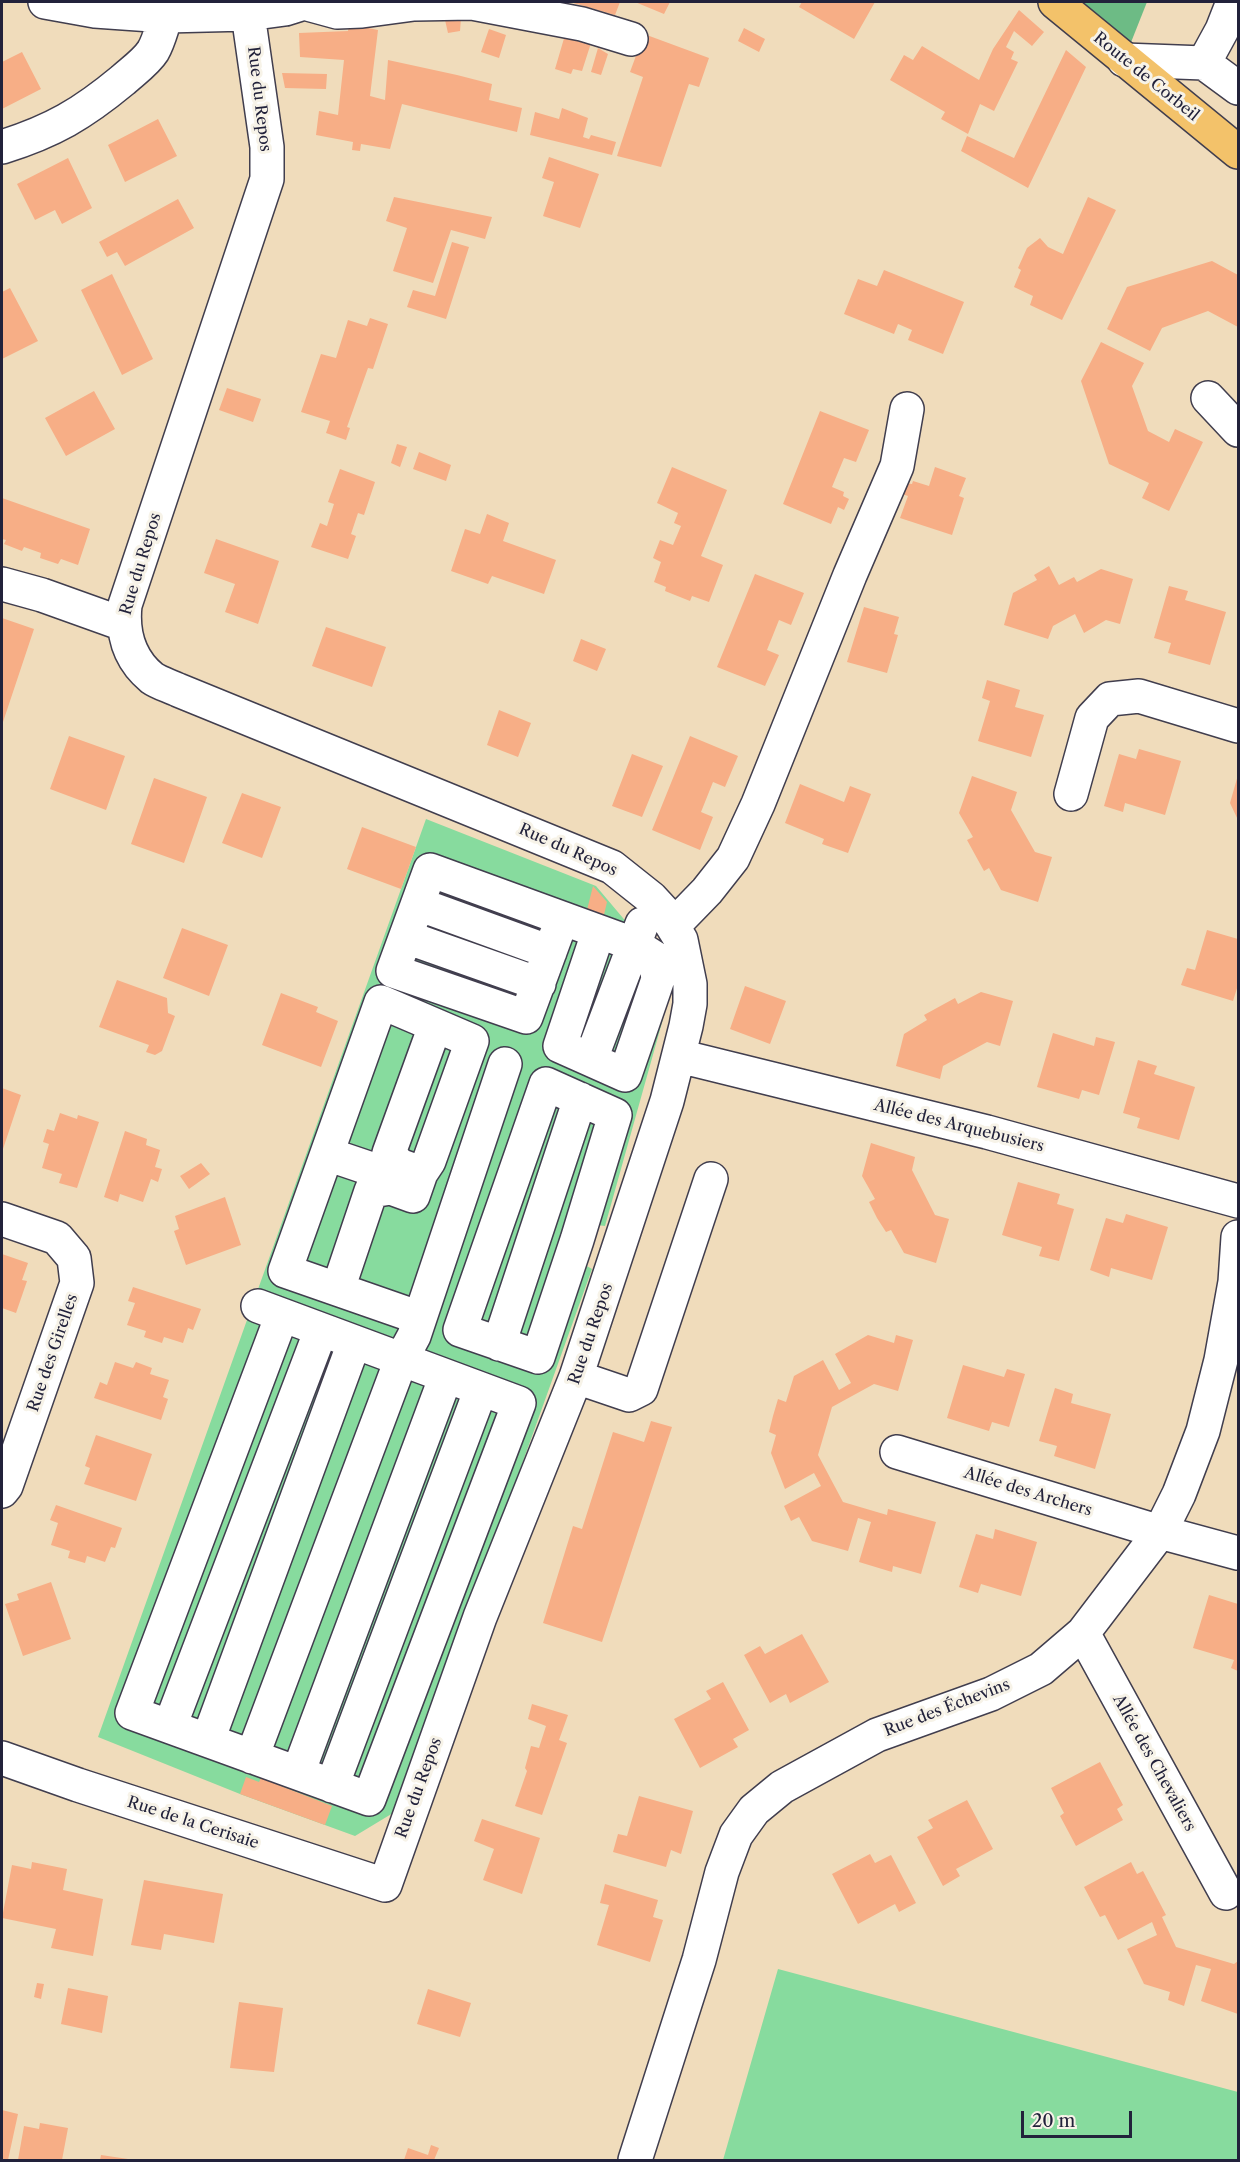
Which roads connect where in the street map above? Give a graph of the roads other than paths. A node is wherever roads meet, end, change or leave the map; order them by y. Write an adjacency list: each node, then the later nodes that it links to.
1 (45, 2): 6 (street)
2 (304, 2): 5 (street); 7 (street)
3 (1055, 2): 8 (main road, Route de Corbeil)
4 (1233, 2): 9 (street)
5 (248, 14): 6 (street); 17 (street, Rue du Repos)
6 (166, 16): 11 (street)
7 (631, 39)
8 (1124, 60): 9 (street); 12 (main road, Route de Corbeil)
9 (1204, 63): 10 (street)
10 (1239, 88)
11 (2, 147)
12 (1239, 152)
13 (1208, 398): 15 (street)
14 (907, 409): 23 (street)
15 (1239, 430)
16 (2, 584): 17 (street)
17 (123, 624): 20 (street, Rue du Repos)
18 (1239, 726): 19 (street)
19 (1071, 794)
20 (651, 898): 23 (street, Rue du Repos); 25 (street)
21 (418, 904): 22 (street); 26 (street); 26 (street)
22 (562, 919): 24 (street); 26 (street)
23 (674, 926): 27 (street, Rue du Repos)
24 (598, 933): 25 (street); 25 (street)
25 (633, 944)
26 (550, 952)
27 (679, 1056): 34 (street, Allée des Arquebusiers); 40 (street, Rue du Repos)
28 (505, 1064): 33 (street)
29 (580, 1099): 35 (street); 37 (street); 39 (street)
30 (327, 1154): 31 (street); 31 (street); 41 (street)
31 (405, 1178): 33 (street); 41 (street)
32 (711, 1179): 48 (street)
33 (459, 1200): 35 (street); 42 (street)
34 (1239, 1201)
35 (501, 1214): 37 (street); 45 (street)
36 (2, 1219): 51 (street, Rue des Girelles)
37 (537, 1227): 39 (street); 45 (street)
38 (1239, 1237): 54 (street, Rue des Échevins)
39 (577, 1240): 40 (street); 45 (street)
40 (617, 1254): 48 (street, Rue du Repos)
41 (338, 1289): 42 (street)
42 (420, 1318): 46 (street)
43 (321, 1330): 44 (street); 52 (street); 53 (street)
44 (354, 1343): 46 (street); 55 (street)
45 (499, 1344)
46 (401, 1360): 47 (street); 57 (street)
47 (446, 1376): 49 (street); 58 (street)
48 (576, 1377): 68 (street, Rue du Repos)
49 (481, 1389): 59 (street); 60 (street)
50 (897, 1452): 54 (street, Allée des Archers)
51 (2, 1491)
52 (209, 1509): 53 (street); 62 (street)
53 (248, 1524): 55 (street); 62 (street)
54 (1160, 1532): 56 (street, Allée des Archers); 61 (street, Rue des Échevins)
55 (283, 1536): 57 (street); 63 (street)
56 (1239, 1553)
57 (328, 1554): 58 (street); 64 (street)
58 (373, 1571): 59 (street); 66 (street)
59 (408, 1584): 60 (street); 67 (street)
60 (445, 1599): 67 (street)
61 (1083, 1633): 69 (street, Allée des Chevaliers); 70 (street, Rue des Échevins)
62 (170, 1726): 63 (street)
63 (208, 1740): 64 (street)
64 (252, 1757): 66 (street)
65 (2, 1758): 68 (street, Rue de la Cerisaie)
66 (298, 1773): 67 (street)
67 (332, 1786)
68 (385, 1886)
69 (1226, 1893)
70 (635, 2160)

